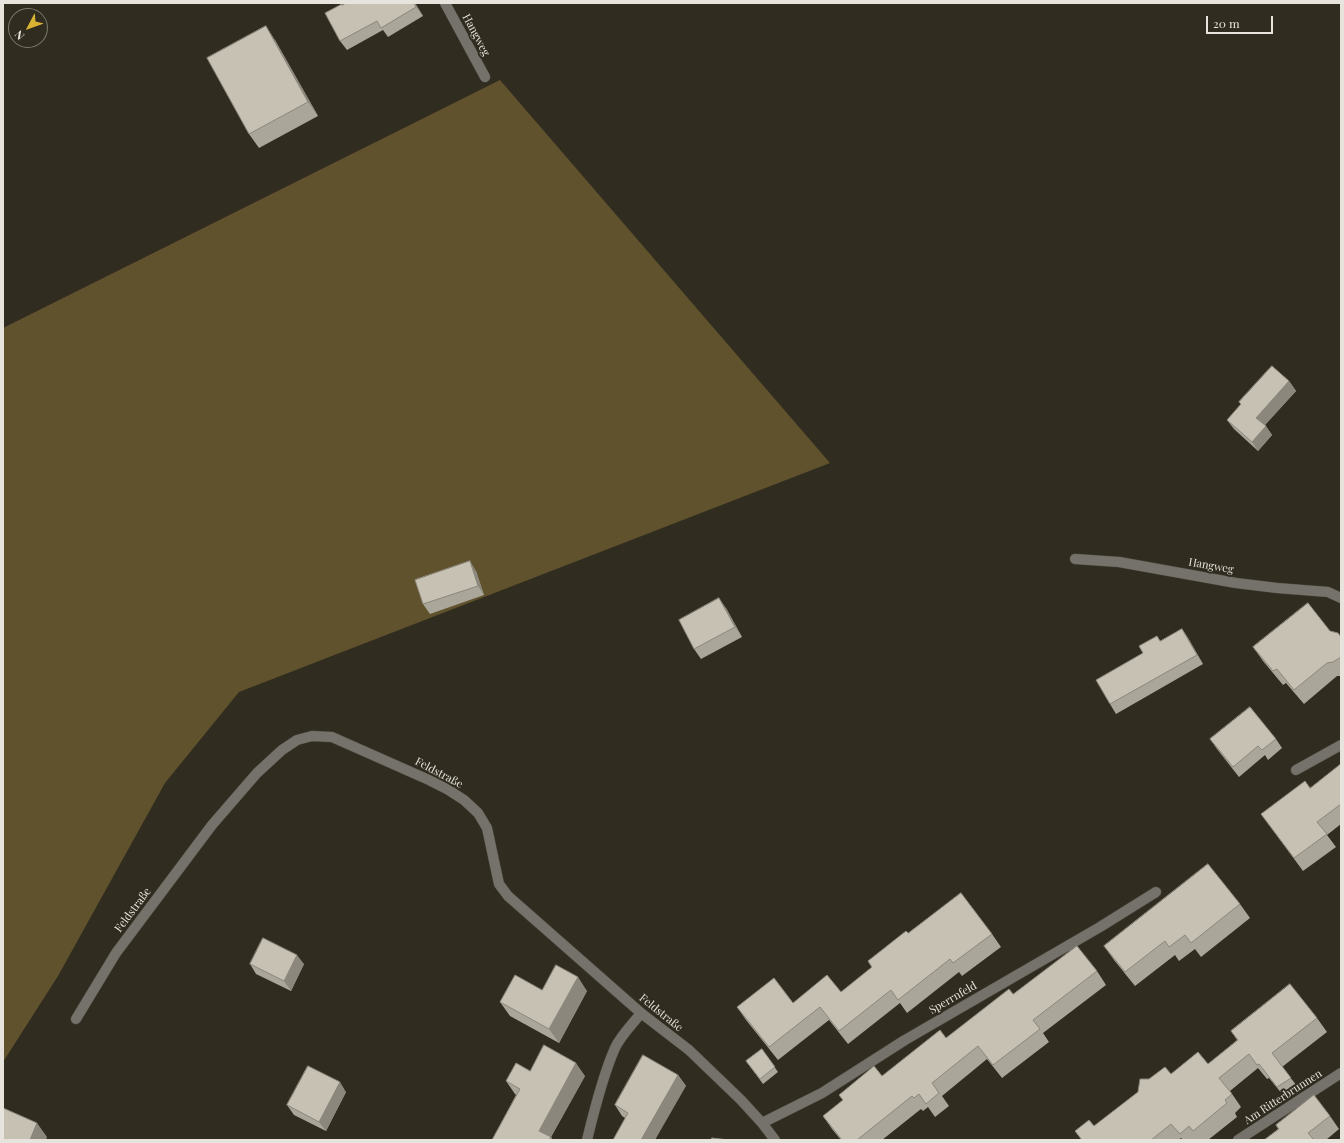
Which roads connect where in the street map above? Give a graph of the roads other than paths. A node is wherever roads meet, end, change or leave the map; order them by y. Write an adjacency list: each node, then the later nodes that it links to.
1 (445, 3): 2 (street, Hangweg)
2 (485, 77)
3 (1075, 559): 4 (street, Hangweg)
4 (1340, 597)
5 (1341, 745): 6 (street)
6 (1296, 770)
7 (1156, 892): 11 (street, Sperrnfeld)
8 (641, 1013): 9 (street, Feldstraße); 11 (street, Feldstraße); 12 (street)
9 (76, 1019)
10 (1341, 1073): 14 (street, Am Ritterbrunnen)
11 (762, 1123): 13 (street, Feldstraße)
12 (587, 1140)
13 (775, 1140)
14 (1238, 1140)

